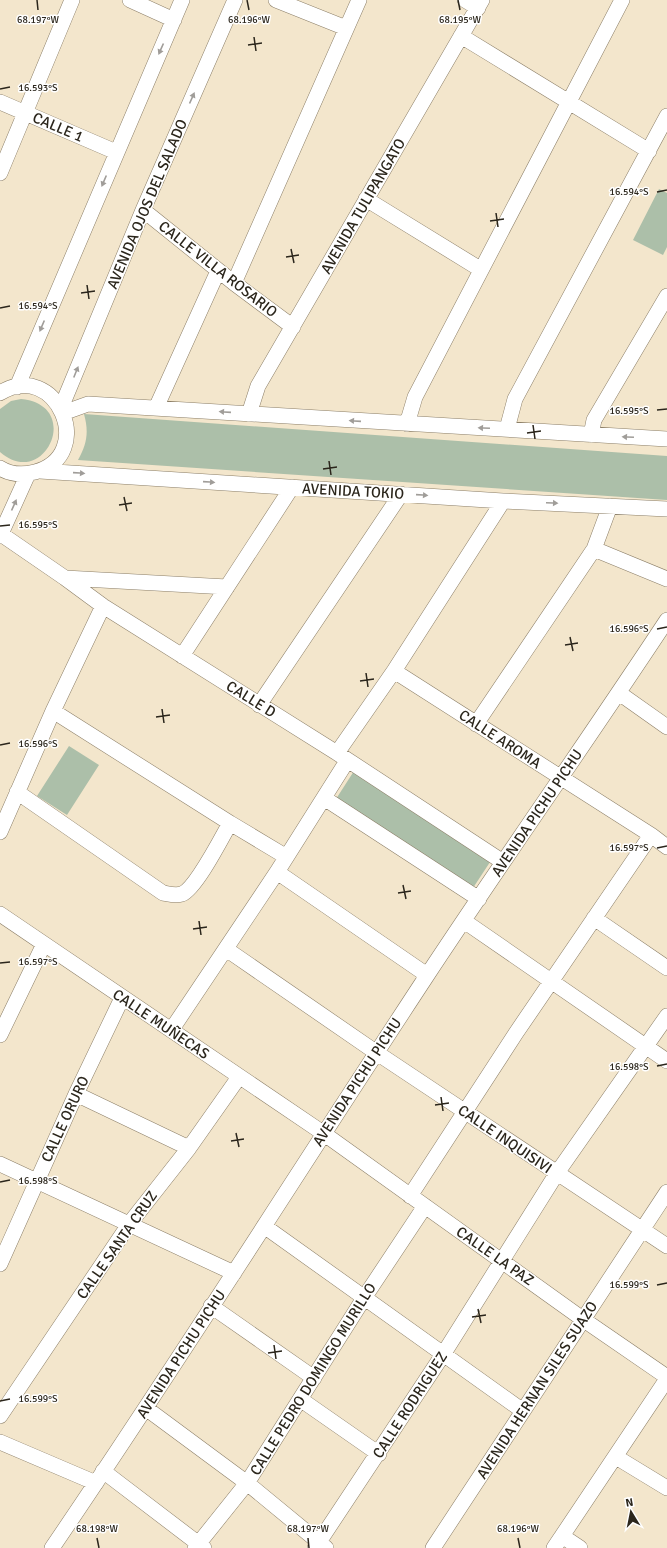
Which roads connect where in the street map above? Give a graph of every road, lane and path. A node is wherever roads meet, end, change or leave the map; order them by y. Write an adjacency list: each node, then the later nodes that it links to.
1 (72, 0): 15 (street)
2 (130, 0): 10 (street)
3 (182, 0): 10 (street)
4 (235, 0): 21 (street, AVENIDA OJOS DEL SALADO, one-way to 4)
5 (276, 0): 11 (street)
6 (359, 0): 11 (street)
7 (464, 0): 9 (street)
8 (622, 0): 14 (street)
9 (480, 4): 12 (street, AVENIDA TULIPANGATO)
10 (174, 20): 18 (street, one-way to 18)
11 (346, 28): 24 (street)
12 (461, 36): 14 (street); 20 (street, AVENIDA TULIPANGATO)
13 (0, 102): 15 (street, CALLE 1)
14 (568, 103): 17 (street); 22 (street)
15 (25, 113): 18 (street, CALLE 1); 19 (street)
16 (667, 116): 17 (street)
17 (649, 151): 32 (street)
18 (116, 152): 27 (street, one-way to 27)
19 (0, 173)
20 (366, 199): 22 (street); 26 (street, AVENIDA TULIPANGATO)
21 (143, 210): 23 (street, CALLE VILLA ROSARIO); 29 (street, AVENIDA OJOS DEL SALADO, one-way to 21)
22 (480, 269): 31 (street)
23 (218, 271): 24 (street, CALLE VILLA ROSARIO); 28 (street)
24 (234, 283): 26 (street, CALLE VILLA ROSARIO)
25 (667, 296): 33 (street)
26 (293, 327): 30 (street, AVENIDA TULIPANGATO)
27 (5, 389): 29 (street)
28 (156, 408): 29 (street); 30 (street, one-way to 28)
29 (62, 411): 36 (street)
30 (249, 414): 31 (street, one-way to 30)
31 (407, 424): 32 (street, one-way to 31)
32 (507, 429): 33 (street)
33 (591, 435): 34 (street, one-way to 33)
34 (667, 439)
35 (0, 468): 36 (street, AVENIDA TOKIO)
36 (34, 473): 37 (street, AVENIDA TOKIO, one-way to 37); 42 (street, one-way to 36)
37 (292, 487): 38 (street, AVENIDA TOKIO); 46 (street)
38 (401, 494): 39 (street, AVENIDA TOKIO, one-way to 39); 52 (street)
39 (503, 501): 40 (street, AVENIDA TOKIO, one-way to 40); 50 (street)
40 (610, 506): 41 (street, AVENIDA TOKIO); 43 (street)
41 (667, 509)
42 (0, 535): 44 (street, CALLE D)
43 (594, 549): 45 (street); 54 (street)
44 (66, 578): 46 (street); 47 (street, CALLE D)
45 (667, 579)
46 (227, 587): 49 (street)
47 (103, 606): 49 (street, CALLE D); 53 (street)
48 (667, 620): 51 (street, AVENIDA PICHU PICHU)
49 (182, 656): 52 (street, CALLE D)
50 (394, 671): 54 (street, CALLE AROMA); 56 (street)
51 (619, 692): 55 (street); 57 (street, AVENIDA PICHU PICHU)
52 (259, 705): 56 (street, CALLE D)
53 (53, 711): 58 (street); 60 (street)
54 (476, 724): 57 (street, CALLE AROMA)
55 (667, 727)
56 (342, 757): 59 (street); 65 (street, CALLE D)
57 (561, 778): 62 (street, CALLE AROMA); 65 (street, AVENIDA PICHU PICHU)
58 (17, 792): 60 (street); 61 (street)
59 (324, 798): 64 (street); 67 (street)
60 (230, 824): 64 (street)
61 (0, 832)
62 (651, 835): 63 (street, CALLE AROMA); 69 (street)
63 (667, 846)
64 (286, 856): 66 (street)
65 (503, 862): 67 (street, AVENIDA PICHU PICHU)
66 (277, 872): 72 (street); 74 (street)
67 (479, 899): 70 (street, AVENIDA PICHU PICHU)
68 (0, 914): 71 (street, CALLE MUÑECAS)
69 (594, 918): 73 (street); 75 (street)
70 (464, 921): 74 (street, AVENIDA PICHU PICHU); 75 (street)
71 (44, 944): 76 (street, CALLE MUÑECAS); 79 (street)
72 (226, 949): 78 (street); 81 (street, CALLE INQUISIVI)
73 (667, 968)
74 (427, 975): 81 (street, AVENIDA PICHU PICHU)
75 (551, 981): 80 (street); 85 (street)
76 (122, 998): 78 (street, CALLE MUÑECAS); 84 (street, CALLE ORURO)
77 (667, 1016): 80 (street, CALLE RODRIGUEZ)
78 (172, 1030): 83 (street, CALLE MUÑECAS)
79 (0, 1035)
80 (646, 1048): 82 (street); 89 (street, CALLE RODRIGUEZ)
81 (377, 1053): 85 (street, CALLE INQUISIVI); 86 (street, AVENIDA PICHU PICHU)
82 (667, 1061)
83 (239, 1077): 86 (street, CALLE MUÑECAS); 87 (street, CALLE SANTA CRUZ)
84 (76, 1094): 87 (street); 90 (street, CALLE ORURO)
85 (466, 1112): 89 (street, CALLE INQUISIVI); 92 (street)
86 (324, 1133): 92 (street, CALLE LA PAZ); 95 (street, AVENIDA PICHU PICHU)
87 (189, 1148): 94 (street, CALLE SANTA CRUZ)
88 (0, 1164): 90 (street)
89 (557, 1173): 96 (street, CALLE INQUISIVI); 98 (street, CALLE RODRIGUEZ)
90 (38, 1180): 94 (street); 99 (street, CALLE ORURO)
91 (667, 1192): 96 (street, AVENIDA HERNAN SILES SUAZO)
92 (410, 1196): 93 (street, CALLE LA PAZ)
93 (425, 1206): 98 (street, CALLE LA PAZ); 101 (street, CALLE PEDRO DOMINGO MURILLO)
94 (130, 1223): 100 (street); 110 (street, CALLE SANTA CRUZ)
95 (264, 1226): 100 (street, AVENIDA PICHU PICHU); 101 (street)
96 (642, 1229): 97 (street, CALLE INQUISIVI); 103 (street, AVENIDA HERNAN SILES SUAZO)
97 (667, 1246)
98 (503, 1261): 103 (street, CALLE LA PAZ); 104 (street, CALLE RODRIGUEZ)
99 (0, 1264)
100 (234, 1273): 102 (street, AVENIDA PICHU PICHU)
101 (364, 1298): 104 (street); 105 (street, CALLE PEDRO DOMINGO MURILLO)
102 (212, 1306): 105 (street); 108 (street, AVENIDA PICHU PICHU)
103 (584, 1320): 106 (street, CALLE LA PAZ); 109 (street, AVENIDA HERNAN SILES SUAZO)
104 (444, 1353): 109 (street); 112 (street, CALLE RODRIGUEZ)
105 (314, 1378): 107 (street, CALLE PEDRO DOMINGO MURILLO)
106 (667, 1378): 113 (street)
107 (300, 1399): 112 (street); 115 (street, CALLE PEDRO DOMINGO MURILLO)
108 (147, 1408): 114 (street, AVENIDA PICHU PICHU); 115 (street)
109 (524, 1411): 121 (street, AVENIDA HERNAN SILES SUAZO)
110 (0, 1416)
111 (0, 1442): 114 (street)
112 (379, 1454): 118 (street, CALLE RODRIGUEZ)
113 (616, 1457): 116 (street); 117 (street)
114 (100, 1477): 119 (street); 120 (street, AVENIDA PICHU PICHU)
115 (247, 1483): 118 (street); 119 (street, CALLE PEDRO DOMINGO MURILLO)
116 (667, 1488)
117 (558, 1542): 122 (street)
118 (320, 1546)
119 (199, 1547)
120 (52, 1548)
121 (433, 1548)
122 (580, 1548)

